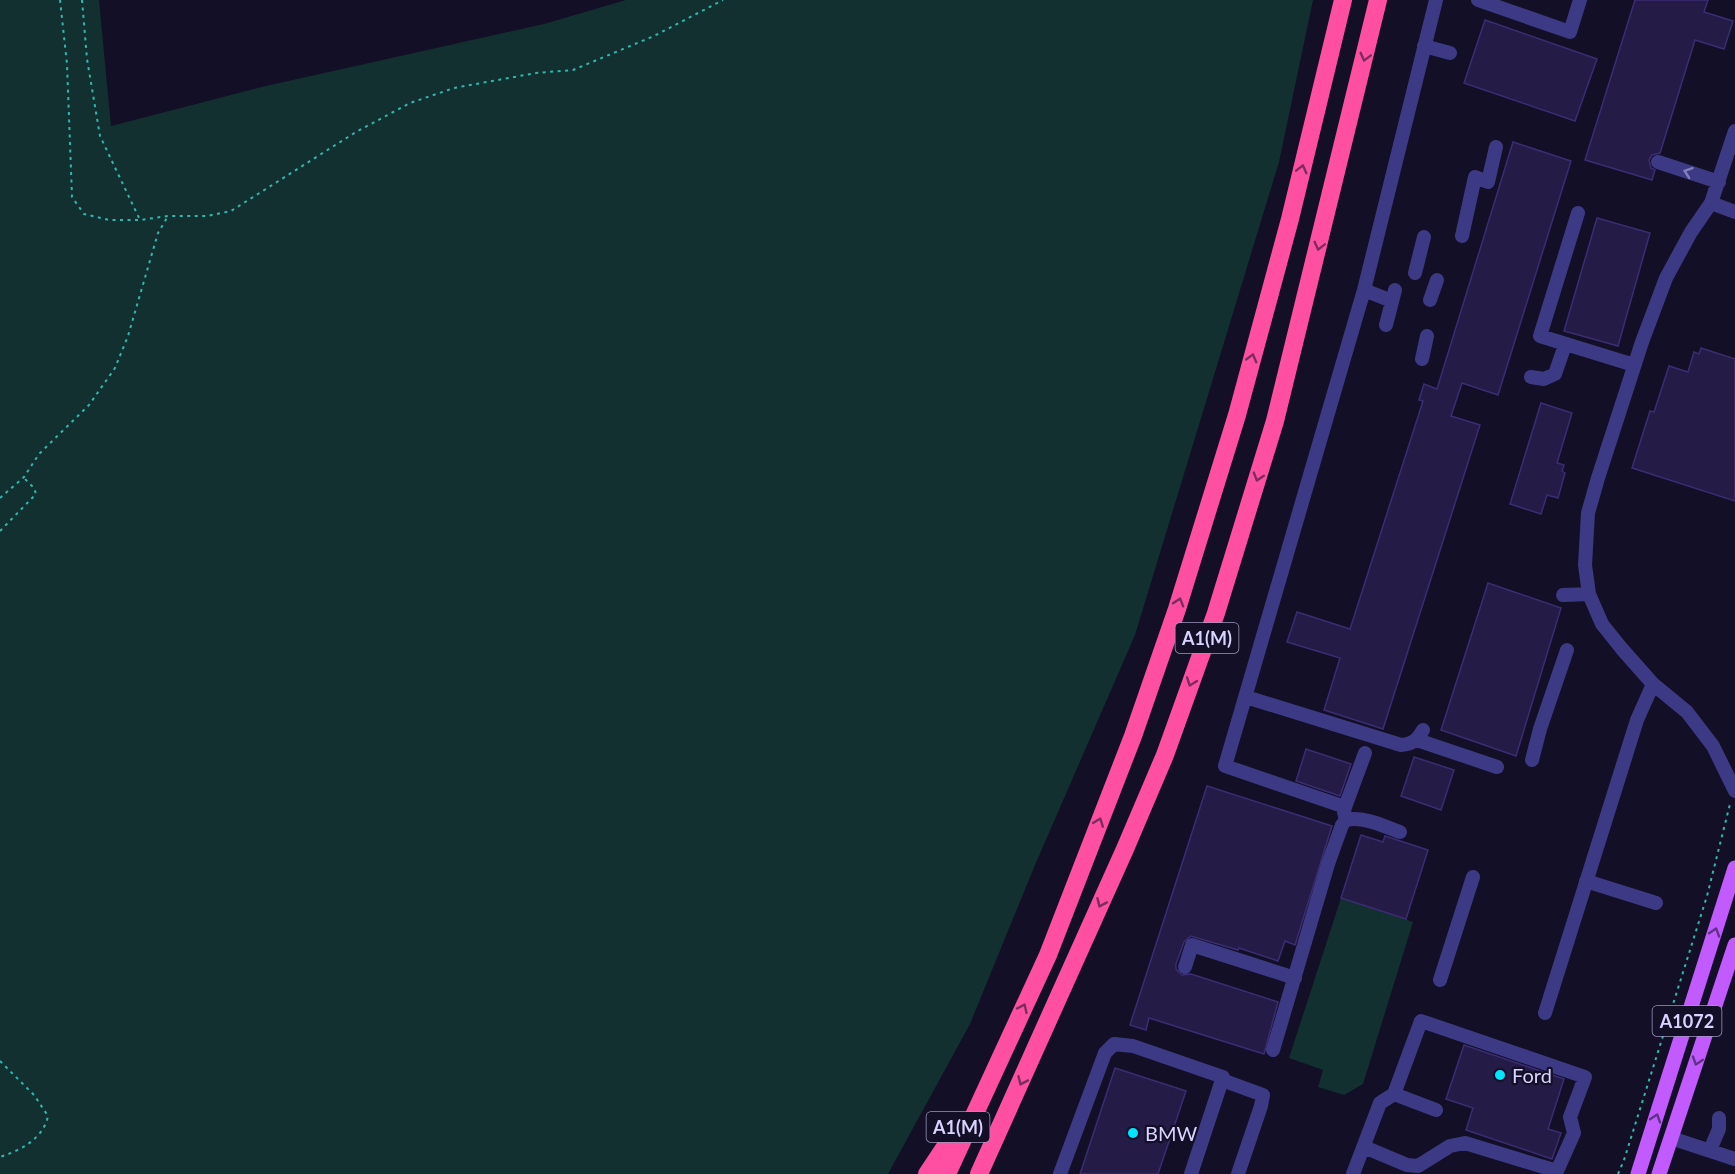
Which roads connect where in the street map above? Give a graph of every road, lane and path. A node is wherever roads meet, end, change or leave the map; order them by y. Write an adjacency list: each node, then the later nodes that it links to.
1 (60, 0): 19 (path)
2 (82, 0): 19 (path)
3 (723, 0): 18 (path)
4 (1343, 0): 58 (highway, A1(M), one-way to 4)
5 (1378, 0): 63 (highway, A1(M), one-way to 63)
6 (1436, 0): 9 (street)
7 (1479, 0): 8 (street)
8 (1580, 0)
9 (1424, 45): 10 (street); 24 (street)
10 (1450, 52)
11 (1735, 131): 14 (street)
12 (1496, 147): 20 (street)
13 (1658, 162): 14 (street, one-way to 13)
14 (1719, 182): 15 (street)
15 (1711, 203): 16 (street); 30 (street)
16 (1735, 211)
17 (1578, 213): 28 (street)
18 (168, 216): 19 (path); 32 (path)
19 (140, 220)
20 (1462, 236)
21 (1424, 237): 22 (street)
22 (1415, 273)
23 (1437, 280): 25 (street)
24 (1364, 290): 26 (street); 39 (street)
25 (1430, 300)
26 (1386, 325)
27 (1427, 336): 29 (street)
28 (1565, 345): 30 (street); 31 (street)
29 (1422, 359)
30 (1634, 365): 35 (street)
31 (1531, 377)
32 (24, 477): 33 (path); 34 (path)
33 (0, 498)
34 (0, 531)
35 (1589, 594): 36 (street); 38 (street)
36 (1563, 596)
37 (1568, 650): 41 (street)
38 (1653, 684): 43 (street); 49 (street)
39 (1246, 697): 42 (street); 45 (street)
40 (1365, 753): 45 (street)
41 (1532, 760)
42 (1497, 767)
43 (1729, 768): 44 (street)
44 (1735, 791): 78 (path)
45 (1346, 814): 46 (street); 53 (street)
46 (1400, 832)
47 (1735, 868): 79 (main road, A1072, one-way to 47)
48 (1473, 877): 54 (street)
49 (1586, 881): 50 (street); 55 (street)
50 (1656, 903)
51 (1735, 945): 64 (main road, A1072, one-way to 64)
52 (1185, 968): 53 (street)
53 (1295, 978): 56 (street)
54 (1440, 980)
55 (1545, 1013)
56 (1273, 1050)
57 (0, 1061): 67 (path)
58 (989, 1080): 70 (highway, A1(M)); 71 (highway, A1(M))
59 (1222, 1080): 74 (street); 75 (street); 76 (street)
60 (1394, 1094): 61 (street); 65 (street); 69 (street)
61 (1436, 1110)
62 (1719, 1118): 66 (street)
63 (1000, 1130): 72 (highway, A1(M)); 73 (highway, A1(M))
64 (1671, 1138): 66 (street); 80 (main road, A1072)
65 (1364, 1147): 69 (street); 77 (street)
66 (1710, 1150): 68 (street)
67 (0, 1157)
68 (1735, 1159)
69 (1558, 1173)
70 (927, 1174)
71 (947, 1174)
72 (979, 1174)
73 (989, 1174)
74 (1060, 1174)
75 (1191, 1174)
76 (1238, 1174)
77 (1353, 1174)
78 (1618, 1174)
79 (1638, 1174)
80 (1659, 1174)

